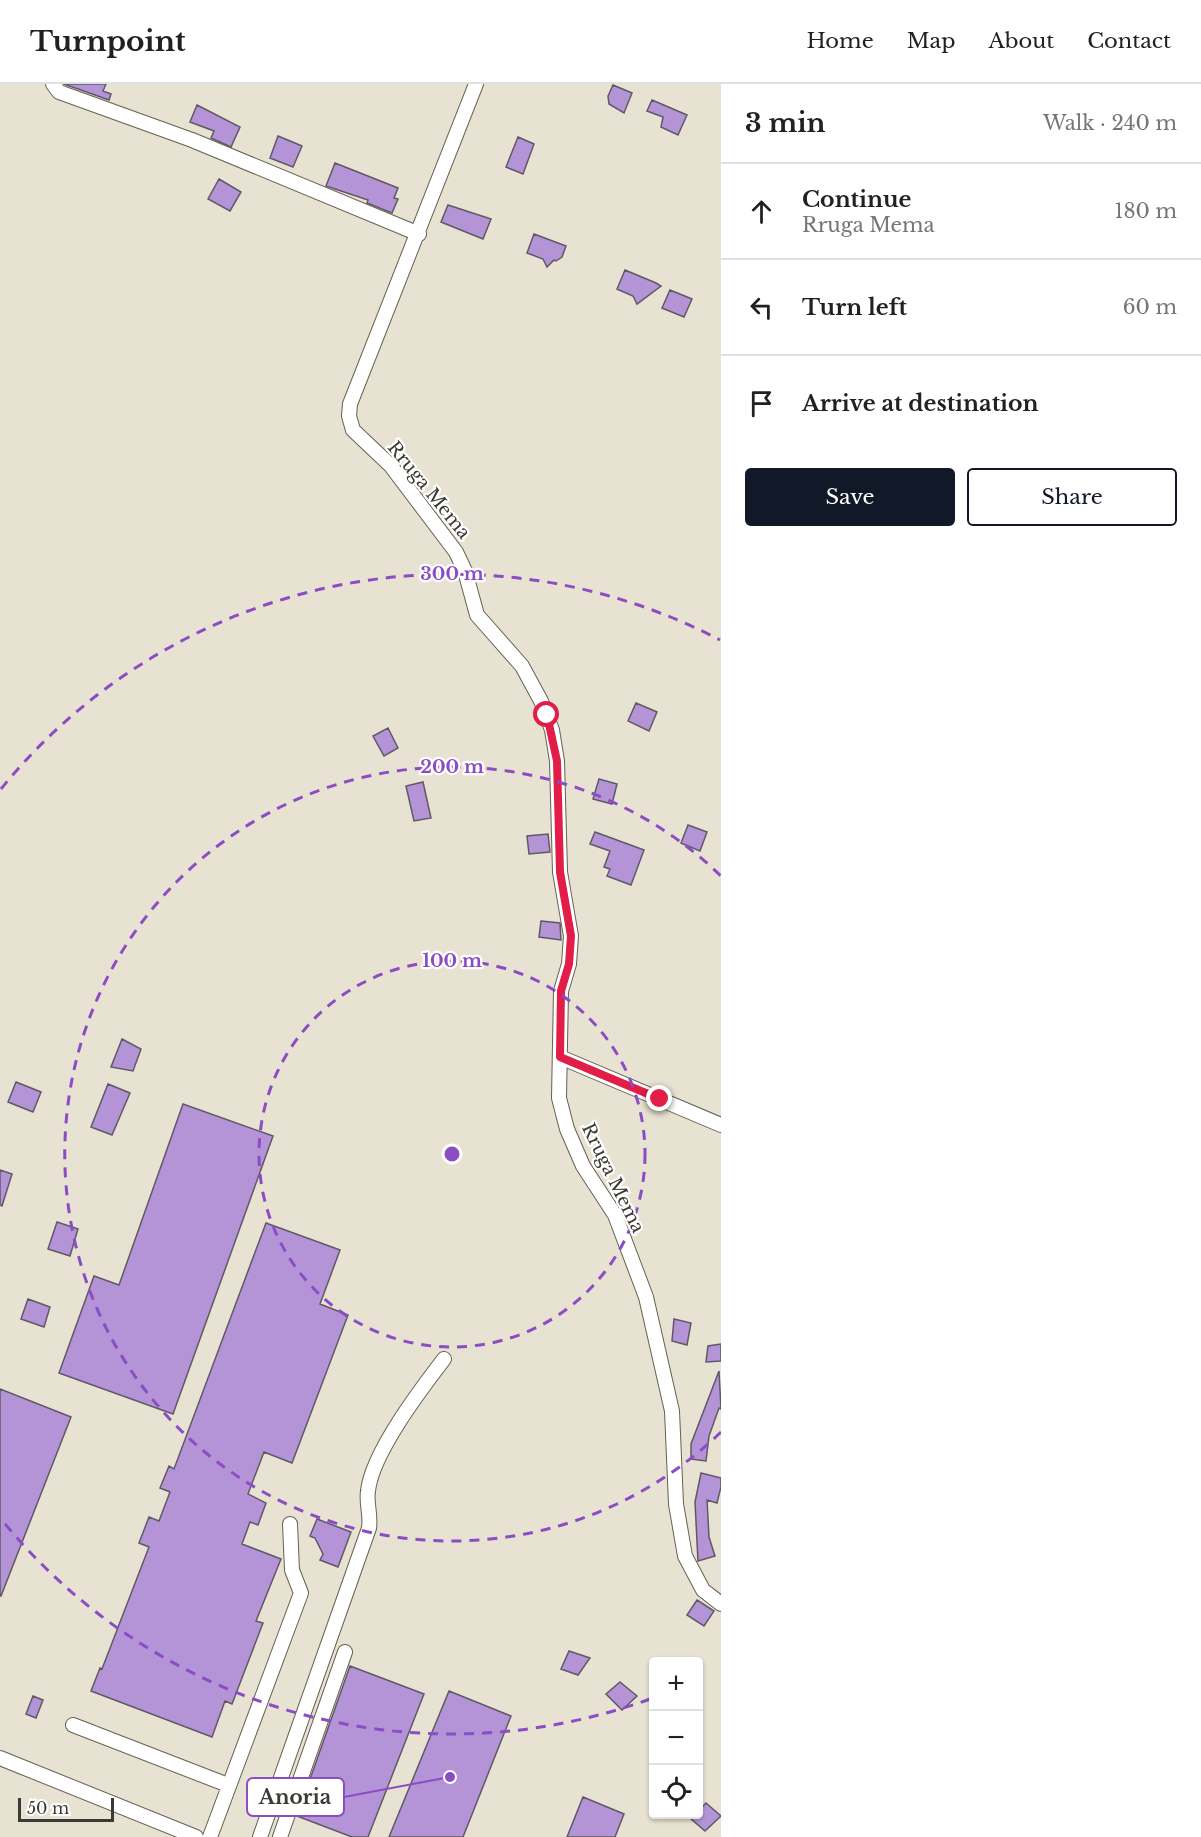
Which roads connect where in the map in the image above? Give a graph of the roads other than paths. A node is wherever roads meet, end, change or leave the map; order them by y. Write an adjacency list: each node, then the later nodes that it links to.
1 (53, 84): 3 (street)
2 (476, 84): 3 (street, Rruga Mema)
3 (419, 234): 4 (street, Rruga Mema)
4 (560, 1057): 5 (street); 8 (street, Rruga Mema)
5 (721, 1125)
6 (444, 1359): 15 (street)
7 (290, 1524): 12 (street)
8 (721, 1604)
9 (345, 1652): 16 (street)
10 (73, 1725): 12 (street)
11 (0, 1758): 13 (street)
12 (228, 1785): 14 (street)
13 (196, 1837)
14 (210, 1837)
15 (260, 1837)
16 (280, 1837)

